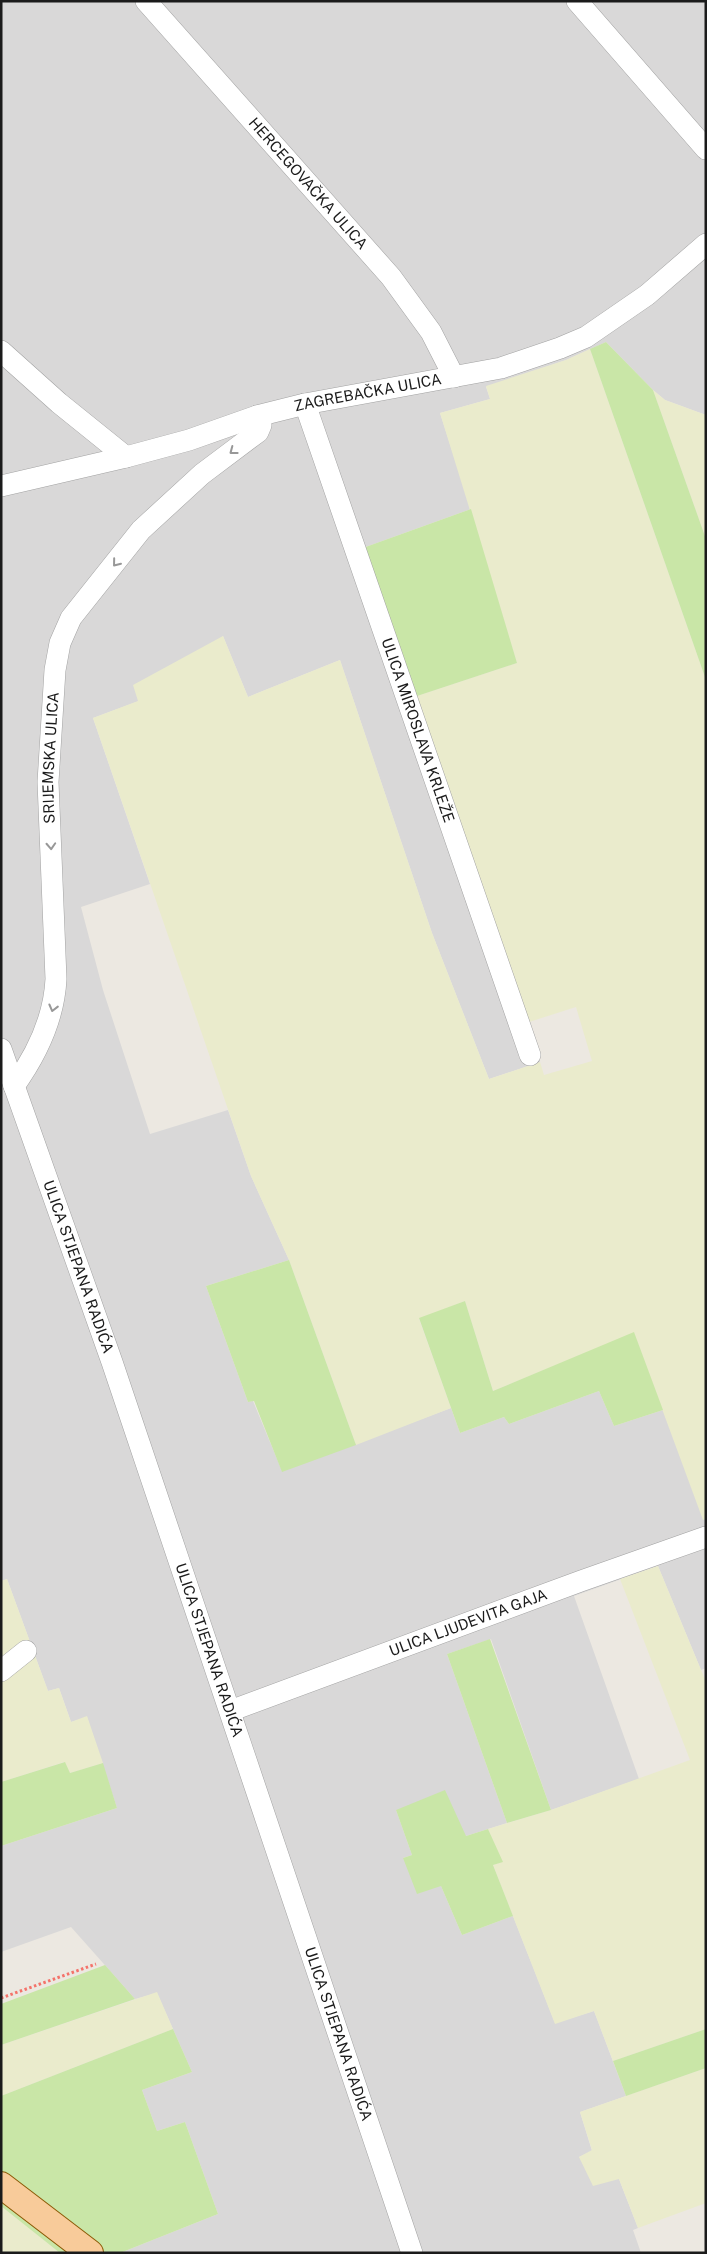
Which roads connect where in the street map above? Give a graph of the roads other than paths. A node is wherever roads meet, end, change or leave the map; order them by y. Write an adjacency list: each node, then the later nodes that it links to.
1 (146, 1): 6 (street, HERCEGOVAČKA ULICA)
2 (577, 1): 3 (street)
3 (706, 149)
4 (706, 244): 6 (street, ZAGREBAČKA ULICA)
5 (1, 350): 10 (street)
6 (454, 376): 7 (street, ZAGREBAČKA ULICA)
7 (305, 404): 8 (street, ZAGREBAČKA ULICA); 14 (street, ULICA MIROSLAVA KRLEŽE)
8 (257, 416): 9 (street, ZAGREBAČKA ULICA); 11 (street, SRIJEMSKA ULICA, one-way to 11)
9 (188, 440): 10 (street, ZAGREBAČKA ULICA); 11 (street)
10 (126, 457): 12 (street, ZAGREBAČKA ULICA)
11 (202, 474): 15 (street, SRIJEMSKA ULICA, one-way to 15)
12 (1, 486)
13 (1, 1049): 15 (street, ULICA STJEPANA RADIĆA)
14 (530, 1055)
15 (14, 1086): 19 (street, ULICA STJEPANA RADIĆA)
16 (706, 1538): 19 (street, ULICA LJUDEVITA GAJA)
17 (26, 1651): 18 (street)
18 (1, 1671)
19 (230, 1711): 22 (street, ULICA STJEPANA RADIĆA)
20 (1, 2185): 21 (main road)
21 (90, 2253)
22 (412, 2253)

